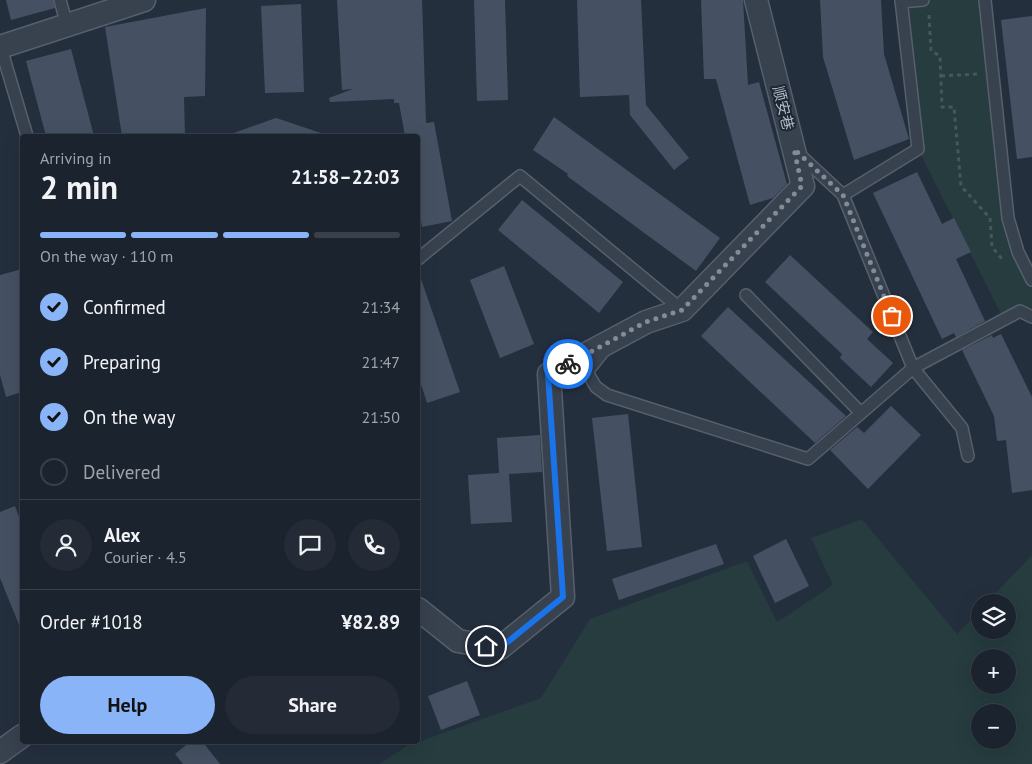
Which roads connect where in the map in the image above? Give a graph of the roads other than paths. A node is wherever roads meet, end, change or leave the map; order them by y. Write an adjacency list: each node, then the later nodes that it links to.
1 (60, 0): 7 (lane)
2 (144, 0): 7 (street)
3 (756, 0): 10 (street, 顺安巷)
4 (985, 0): 13 (lane)
5 (901, 1): 6 (lane); 11 (lane)
6 (926, 4)
7 (67, 25): 8 (street)
8 (0, 46): 9 (lane)
9 (26, 134)
10 (794, 149): 11 (lane); 15 (street, 顺安巷)
11 (843, 195): 18 (lane)
12 (420, 257): 15 (lane)
13 (1032, 280)
14 (746, 295): 19 (lane)
15 (682, 310): 17 (street, 顺安巷)
16 (1032, 317): 18 (lane)
17 (619, 336): 19 (lane); 21 (street, 顺安巷)
18 (913, 368): 19 (lane); 20 (lane)
19 (861, 413)
20 (968, 456)
21 (420, 611)
22 (20, 737): 23 (street)
23 (0, 752)

